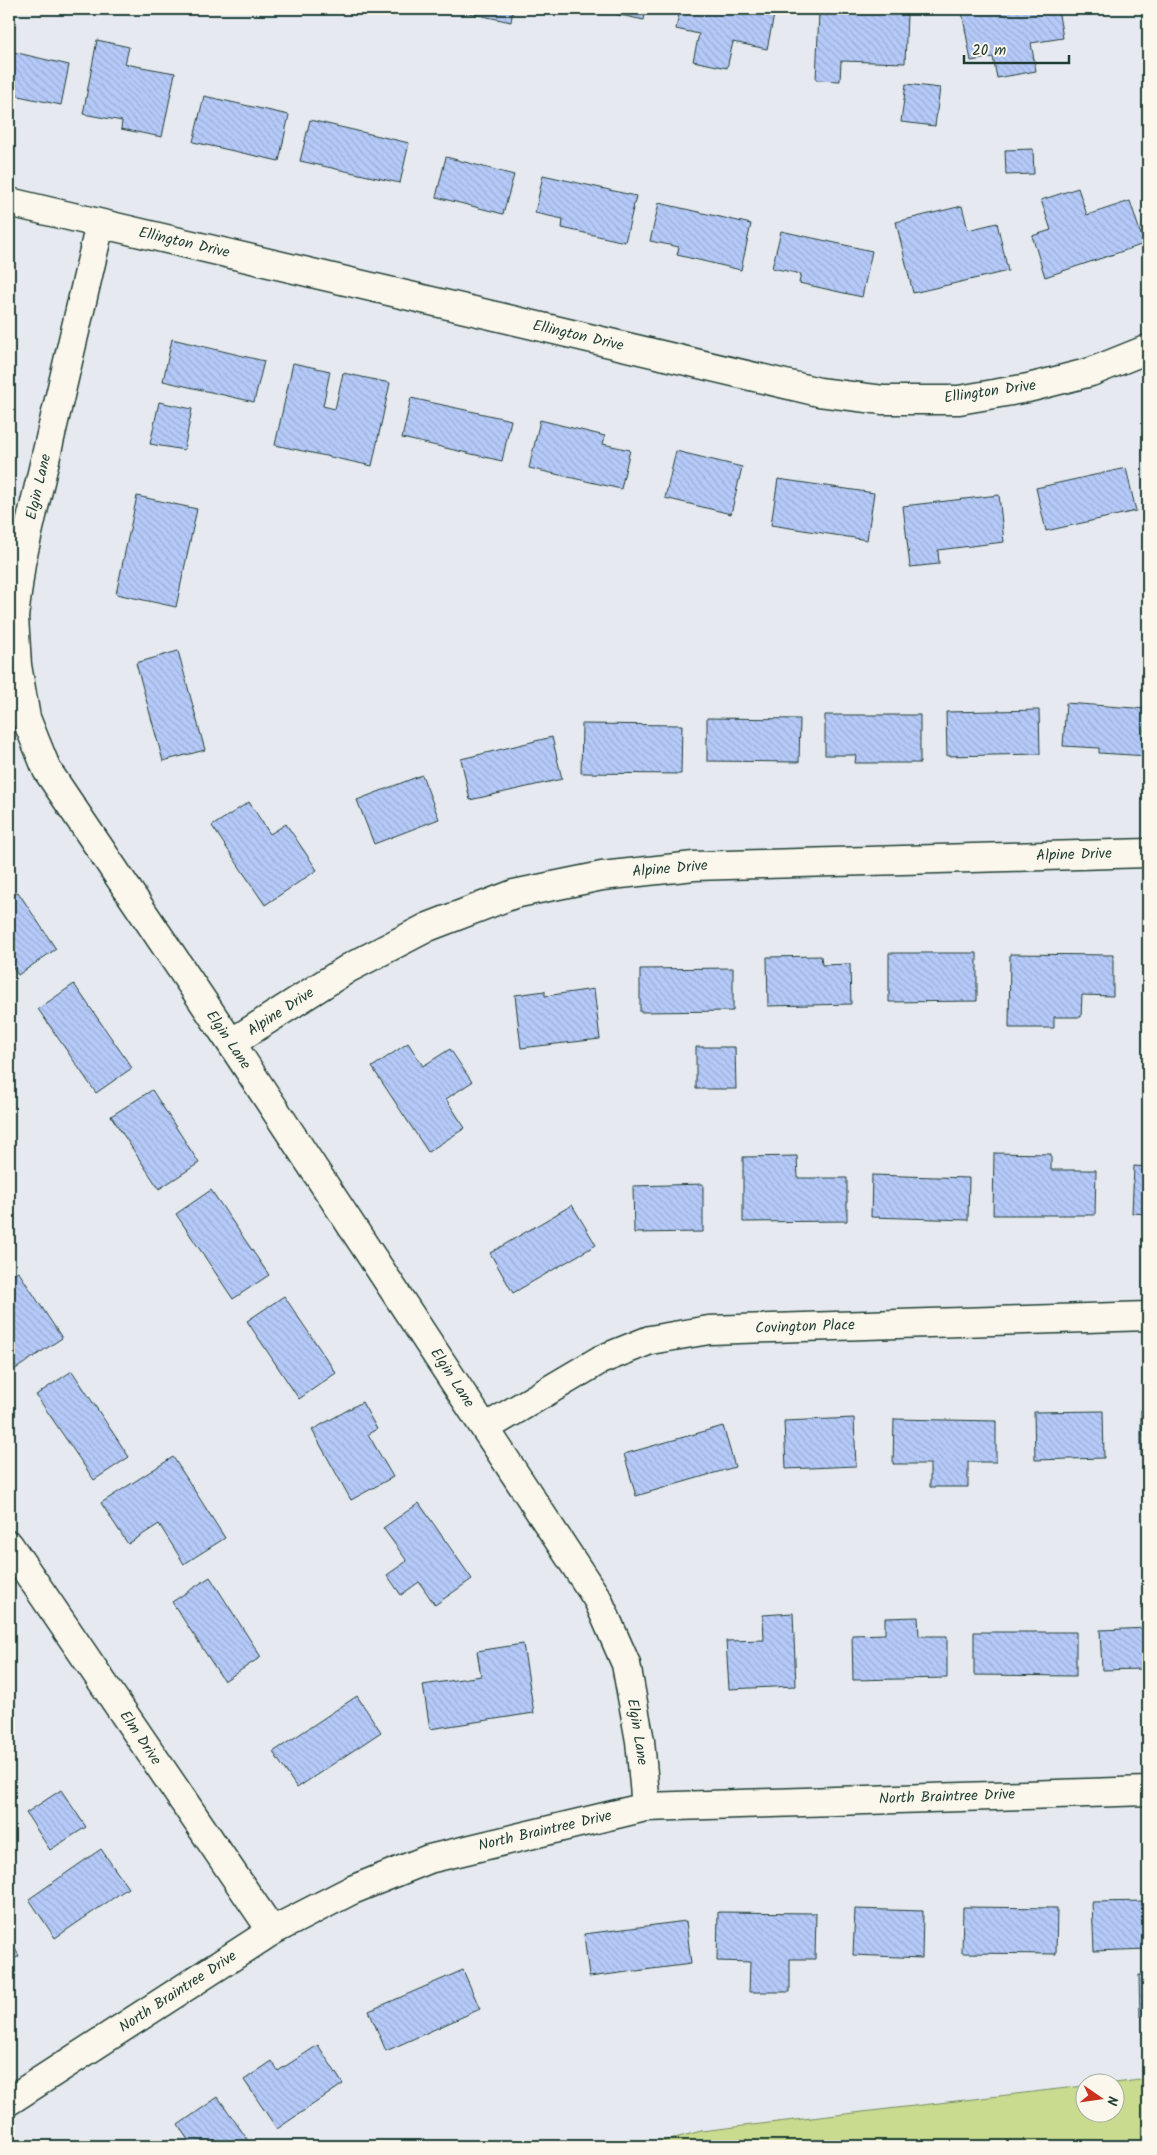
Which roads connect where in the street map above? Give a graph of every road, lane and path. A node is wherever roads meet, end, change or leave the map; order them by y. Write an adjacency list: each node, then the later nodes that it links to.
1 (9, 202): 2 (street, Ellington Drive)
2 (100, 224): 3 (street, Ellington Drive); 5 (street, Elgin Lane)
3 (1148, 349)
4 (1148, 853): 5 (street, Alpine Drive)
5 (231, 1044): 7 (street, Elgin Lane)
6 (1148, 1316): 7 (street, Covington Place)
7 (485, 1428): 10 (street, Elgin Lane)
8 (9, 1545): 11 (street, Elm Drive)
9 (1148, 1791): 10 (street, North Braintree Drive)
10 (646, 1807): 11 (street, North Braintree Drive)
11 (272, 1930): 12 (street, North Braintree Drive)
12 (9, 2101)

